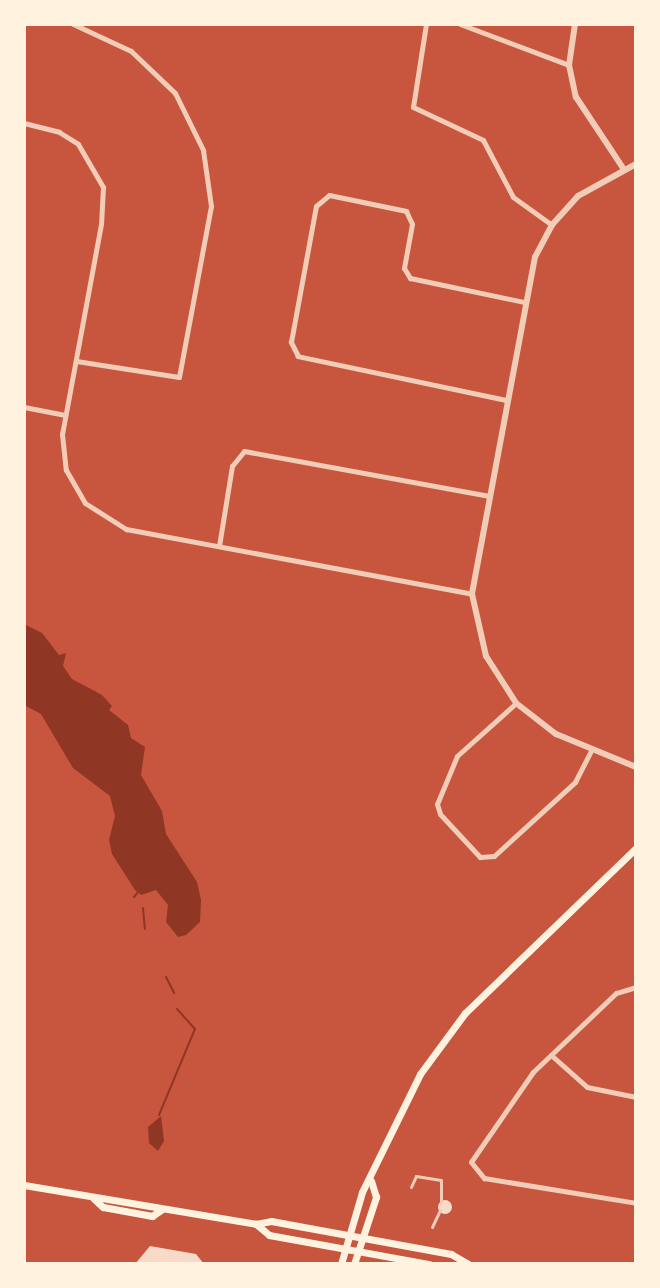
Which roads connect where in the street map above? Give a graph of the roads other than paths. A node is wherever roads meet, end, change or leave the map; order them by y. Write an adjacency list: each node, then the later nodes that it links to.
1 (73, 24): 5 (street)
2 (426, 24): 10 (street)
3 (460, 24): 6 (street)
4 (575, 24): 6 (street)
5 (88, 26): 12 (street)
6 (569, 65): 9 (street)
7 (24, 123): 12 (street)
8 (636, 164): 9 (street)
9 (623, 168): 10 (street)
10 (552, 225): 11 (street)
11 (524, 302): 13 (street); 13 (street)
12 (76, 361): 15 (street)
13 (506, 400): 16 (street)
14 (24, 407): 15 (street)
15 (65, 415): 17 (street)
16 (488, 496): 17 (street); 18 (street)
17 (219, 546): 18 (street)
18 (472, 594): 19 (street)
19 (516, 703): 20 (street); 20 (street)
20 (592, 749): 21 (street)
21 (636, 767)
22 (636, 848): 26 (main road)
23 (636, 987): 24 (street)
24 (551, 1055): 25 (street); 30 (street)
25 (636, 1097)
26 (371, 1181): 34 (main road); 35 (main road)
27 (24, 1185): 32 (main road)
28 (411, 1187): 29 (lane)
29 (441, 1203)
30 (636, 1203)
31 (440, 1210): 33 (lane)
32 (256, 1224): 34 (main road); 36 (main road)
33 (432, 1227)
34 (349, 1236): 35 (main road); 36 (main road)
35 (363, 1239): 37 (main road); 38 (main road)
36 (345, 1249): 37 (main road); 39 (main road)
37 (359, 1251): 40 (main road); 41 (main road)
38 (461, 1263)
39 (341, 1264)
40 (354, 1264)
41 (429, 1264)

